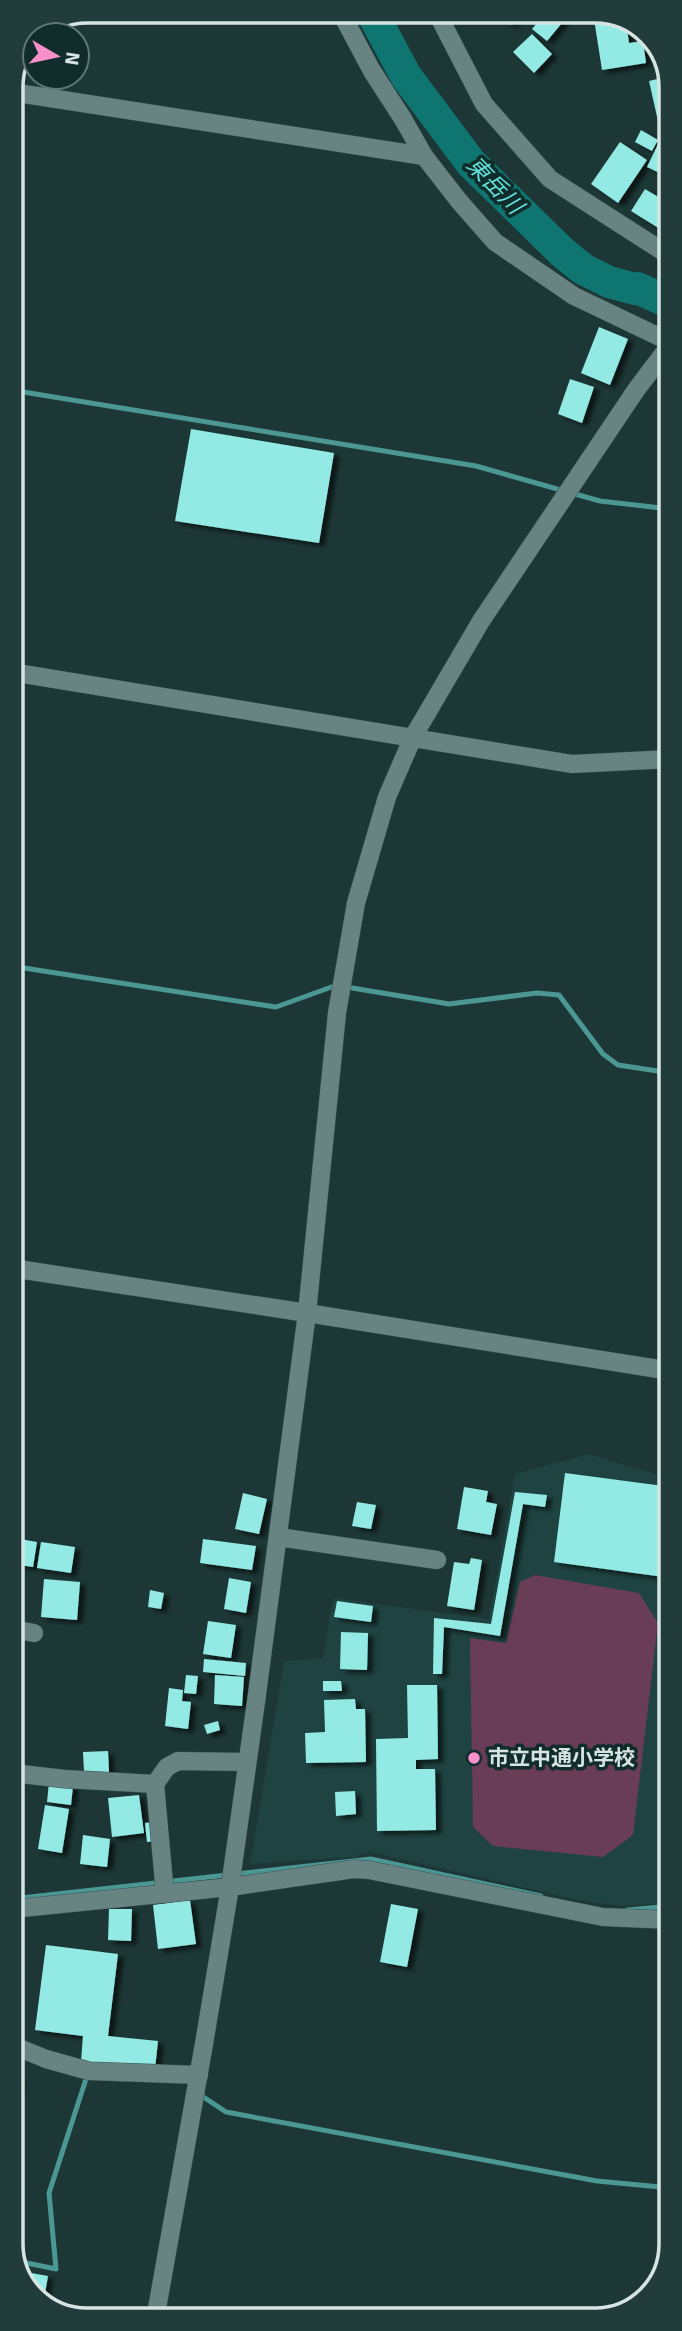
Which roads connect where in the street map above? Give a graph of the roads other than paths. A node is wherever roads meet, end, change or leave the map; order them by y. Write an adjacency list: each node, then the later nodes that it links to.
1 (346, 23): 4 (street)
2 (442, 23): 5 (street)
3 (23, 94): 4 (street)
4 (424, 156): 6 (street)
5 (659, 250)
6 (659, 338)
7 (659, 359): 9 (street)
8 (23, 674): 9 (street)
9 (413, 737): 10 (street); 12 (street)
10 (659, 760)
11 (23, 1271): 12 (street)
12 (307, 1313): 13 (street); 14 (street)
13 (659, 1369)
14 (278, 1536): 15 (street); 18 (street)
15 (437, 1560)
16 (23, 1631): 17 (street)
17 (34, 1633)
18 (246, 1762): 20 (street); 21 (street)
19 (23, 1774): 20 (street)
20 (155, 1784): 22 (street)
21 (230, 1887): 22 (street); 24 (street); 26 (street)
22 (165, 1894): 23 (street)
23 (23, 1908)
24 (659, 1919)
25 (23, 2050): 26 (street)
26 (197, 2087): 27 (street)
27 (157, 2308)

